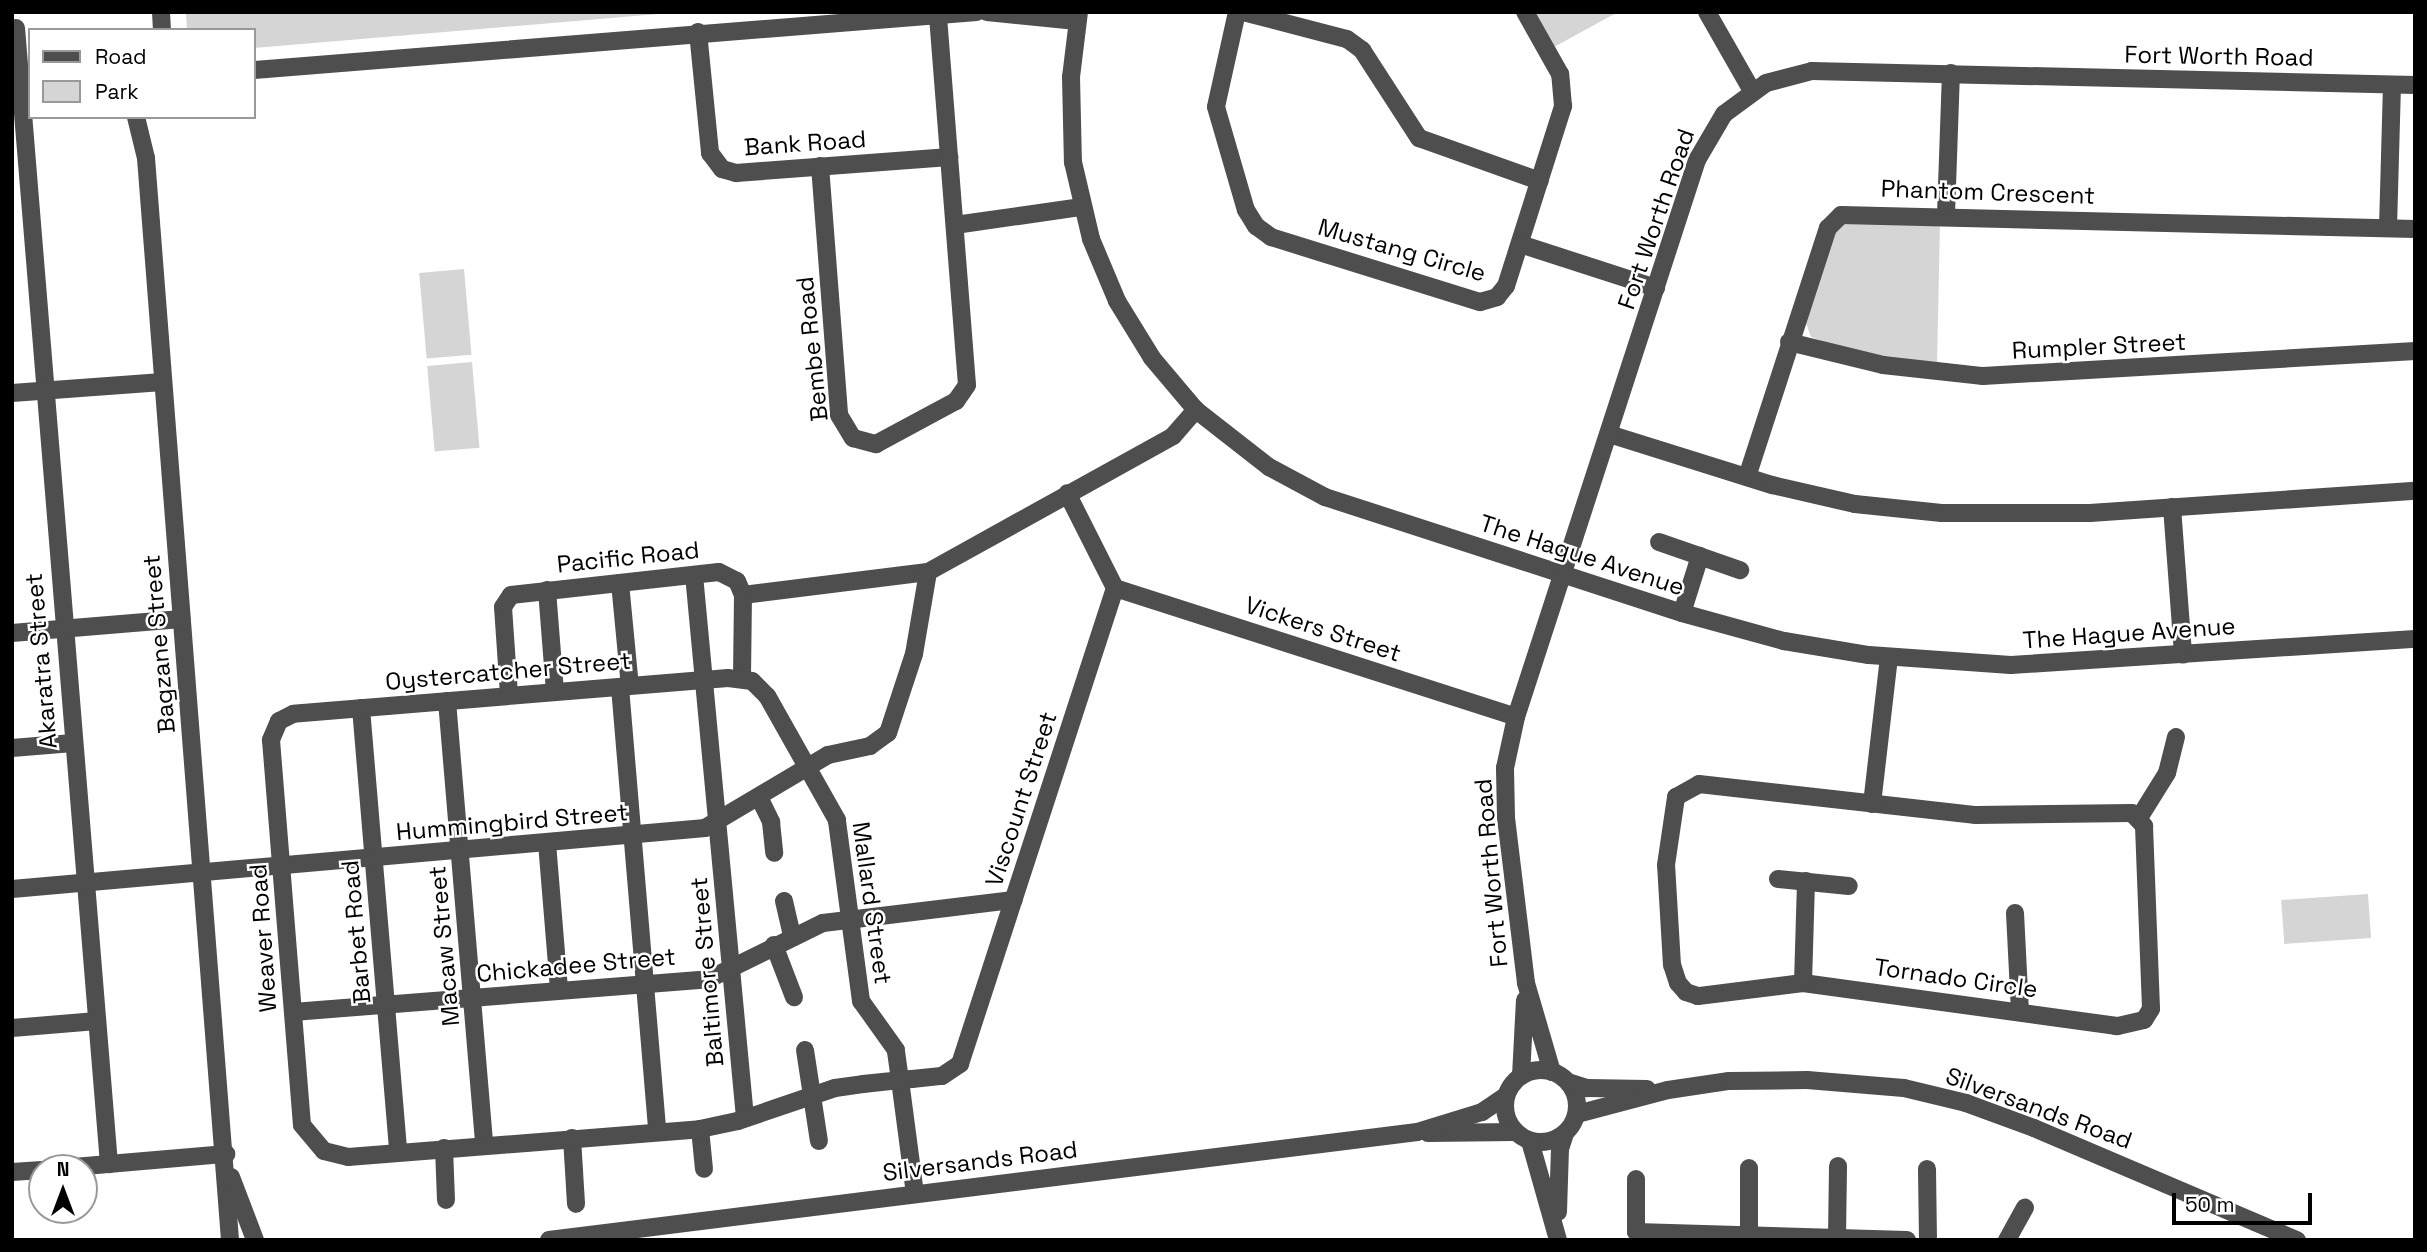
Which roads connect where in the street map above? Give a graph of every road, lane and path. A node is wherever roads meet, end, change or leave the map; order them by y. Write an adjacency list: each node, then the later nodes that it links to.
1 (977, 12): 7 (street)
2 (987, 12): 8 (street)
3 (1237, 12): 25 (street, Mustang Circle)
4 (1243, 12): 19 (street)
5 (1525, 12): 19 (street, Mustang Circle)
6 (1707, 12): 15 (street)
7 (938, 14): 10 (street); 17 (street)
8 (1078, 17): 20 (street, The Hague Avenue)
9 (19, 29): 30 (street, Akaratra Street)
10 (698, 33): 11 (street); 18 (street, Bank Road)
11 (256, 70)
12 (1951, 73): 13 (street, Fort Worth Road); 15 (street, Fort Worth Road); 21 (street)
13 (2392, 85): 14 (street, Fort Worth Road); 23 (street)
14 (2415, 85)
15 (1752, 91): 26 (street, Fort Worth Road)
16 (136, 119): 29 (street, Bagzane Street)
17 (949, 157): 18 (street, Bank Road); 22 (street)
18 (820, 166): 22 (street, Bembe Road)
19 (1539, 181): 25 (street, Mustang Circle)
20 (1082, 207): 22 (street); 32 (street, The Hague Avenue)
21 (1946, 215): 23 (street, Phantom Crescent); 27 (street, Phantom Crescent)
22 (955, 225)
23 (2388, 228): 24 (street, Phantom Crescent)
24 (2415, 229)
25 (1520, 244): 26 (street)
26 (1656, 288): 33 (street, Fort Worth Road)
27 (1789, 342): 28 (street, Rumpler Street); 34 (street, Phantom Crescent)
28 (2415, 351)
29 (163, 382): 30 (street); 49 (street, Bagzane Street)
30 (44, 390): 31 (street); 50 (street, Akaratra Street)
31 (12, 393)
32 (1196, 410): 36 (street); 43 (street, The Hague Avenue)
33 (1609, 434): 34 (street); 43 (street, Fort Worth Road)
34 (1747, 477): 37 (street)
35 (2415, 491): 37 (street)
36 (1067, 493): 41 (street); 45 (street)
37 (2172, 507): 53 (street)
38 (1659, 542): 39 (street)
39 (1700, 556): 40 (street); 48 (street)
40 (1740, 570)
41 (928, 572): 47 (street); 67 (street, Hummingbird Street)
42 (694, 575): 44 (street, Pacific Road); 47 (street, Pacific Road); 56 (street, Baltimore Street)
43 (1563, 576): 48 (street, The Hague Avenue); 62 (street, Fort Worth Road)
44 (620, 583): 46 (street, Pacific Road); 57 (street)
45 (1115, 588): 62 (street, Vickers Street); 84 (street, Viscount Street)
46 (547, 590): 58 (street); 59 (street, Pacific Road)
47 (743, 595): 55 (street)
48 (1682, 613): 54 (street, The Hague Avenue)
49 (181, 619): 50 (street); 78 (street, Bagzane Street)
50 (62, 629): 51 (street); 65 (street, Akaratra Street)
51 (12, 634)
52 (2415, 639): 53 (street, The Hague Avenue)
53 (2183, 655): 54 (street, The Hague Avenue)
54 (1889, 657): 69 (street)
55 (742, 678): 56 (street, Oystercatcher Street); 67 (street, Mallard Street)
56 (704, 680): 57 (street, Oystercatcher Street); 71 (street, Baltimore Street)
57 (625, 686): 58 (street, Oystercatcher Street); 72 (street)
58 (555, 692): 59 (street, Oystercatcher Street)
59 (509, 695): 60 (street, Oystercatcher Street)
60 (447, 701): 61 (street, Oystercatcher Street); 74 (street, Macaw Street)
61 (360, 708): 63 (street, Oystercatcher Street); 76 (street, Barbet Road)
62 (1516, 717): 92 (street, Fort Worth Road)
63 (279, 722): 77 (street, Weaver Road)
64 (2176, 737): 70 (street)
65 (73, 743): 66 (street); 81 (street, Akaratra Street)
66 (12, 748)
67 (809, 768): 68 (street, Hummingbird Street); 87 (street, Mallard Street)
68 (759, 797): 71 (street, Hummingbird Street); 75 (street)
69 (1872, 804): 70 (street, Tornado Circle); 93 (street, Tornado Circle)
70 (2139, 818): 99 (street, Tornado Circle)
71 (718, 822): 72 (street, Hummingbird Street); 90 (street, Baltimore Street)
72 (632, 836): 73 (street, Hummingbird Street); 91 (street)
73 (547, 843): 74 (street, Hummingbird Street); 94 (street)
74 (460, 850): 76 (street, Hummingbird Street); 95 (street, Macaw Street)
75 (774, 853)
76 (374, 857): 77 (street, Hummingbird Street); 97 (street, Barbet Road)
77 (282, 866): 78 (street, Hummingbird Street); 98 (street, Weaver Road)
78 (202, 874): 81 (street, Hummingbird Street); 123 (street, Bagzane Street)
79 (1778, 879): 80 (street)
80 (1806, 881): 82 (street); 93 (street)
81 (86, 883): 83 (street, Hummingbird Street); 100 (street, Akaratra Street)
82 (1849, 886)
83 (12, 889)
84 (1014, 900): 87 (street, Chickadee Street); 105 (street, Viscount Street)
85 (784, 901): 88 (street)
86 (2015, 913): 99 (street)
87 (851, 920): 88 (street, Chickadee Street); 105 (street, Mallard Street)
88 (792, 937): 89 (street, Chickadee Street)
89 (774, 945): 90 (street, Chickadee Street); 96 (street)
90 (731, 969): 91 (street, Chickadee Street); 111 (street, Baltimore Street)
91 (646, 983): 94 (street, Chickadee Street); 113 (street)
92 (1526, 983): 103 (street, Fort Worth Road); 104 (street, Fort Worth Road)
93 (1803, 984): 99 (street, Tornado Circle)
94 (559, 990): 95 (street, Chickadee Street)
95 (473, 998): 97 (street, Chickadee Street); 119 (street, Macaw Street)
96 (794, 998)
97 (387, 1004): 98 (street, Chickadee Street); 122 (street, Barbet Road)
98 (293, 1012): 120 (street, Weaver Road)
99 (2020, 1012)
100 (97, 1021): 101 (street); 124 (street, Akaratra Street)
101 (12, 1028)
102 (805, 1050): 108 (street)
103 (1552, 1072): 104 (street); 106 (street)
104 (1521, 1076): 109 (street)
105 (900, 1080): 108 (street, Viscount Street); 131 (street, Mallard Street)
106 (1568, 1082): 107 (street, Silversands Road); 110 (street)
107 (1668, 1090): 110 (street, Silversands Road); 145 (street, Silversands Road)
108 (815, 1094): 111 (street, Viscount Street); 118 (street)
109 (1506, 1096): 114 (street, Silversands Road); 116 (street)
110 (1577, 1114): 115 (street)
111 (745, 1118): 112 (street, Viscount Street)
112 (700, 1129): 113 (street, Viscount Street); 128 (street)
113 (657, 1131): 117 (street, Viscount Street)
114 (1417, 1132): 116 (street, Silversands Road); 131 (street, Silversands Road)
115 (1564, 1134): 116 (street); 136 (street)
116 (1523, 1136): 136 (street)
117 (572, 1138): 119 (street, Viscount Street); 133 (street)
118 (819, 1141)
119 (484, 1145): 121 (street, Viscount Street)
120 (317, 1147): 122 (street, Viscount Street)
121 (444, 1148): 122 (street, Viscount Street); 132 (street)
122 (398, 1152)
123 (227, 1160): 124 (street); 139 (street, Bagzane Street); 140 (street, Bagzane Street)
124 (108, 1164): 125 (street)
125 (98, 1165)
126 (1838, 1166): 138 (street)
127 (1749, 1168): 135 (street)
128 (704, 1169)
129 (1927, 1169): 143 (street)
130 (1636, 1179): 137 (street)
131 (915, 1194): 141 (street, Silversands Road)
132 (446, 1200)
133 (576, 1204)
134 (2025, 1208): 144 (street)
135 (1749, 1235): 137 (street); 138 (street)
136 (1557, 1236)
137 (1714, 1237)
138 (1825, 1238): 142 (street)
139 (230, 1240)
140 (255, 1240)
141 (549, 1240)
142 (1907, 1240)
143 (1928, 1240)
144 (2007, 1240)
145 (2297, 1240)

